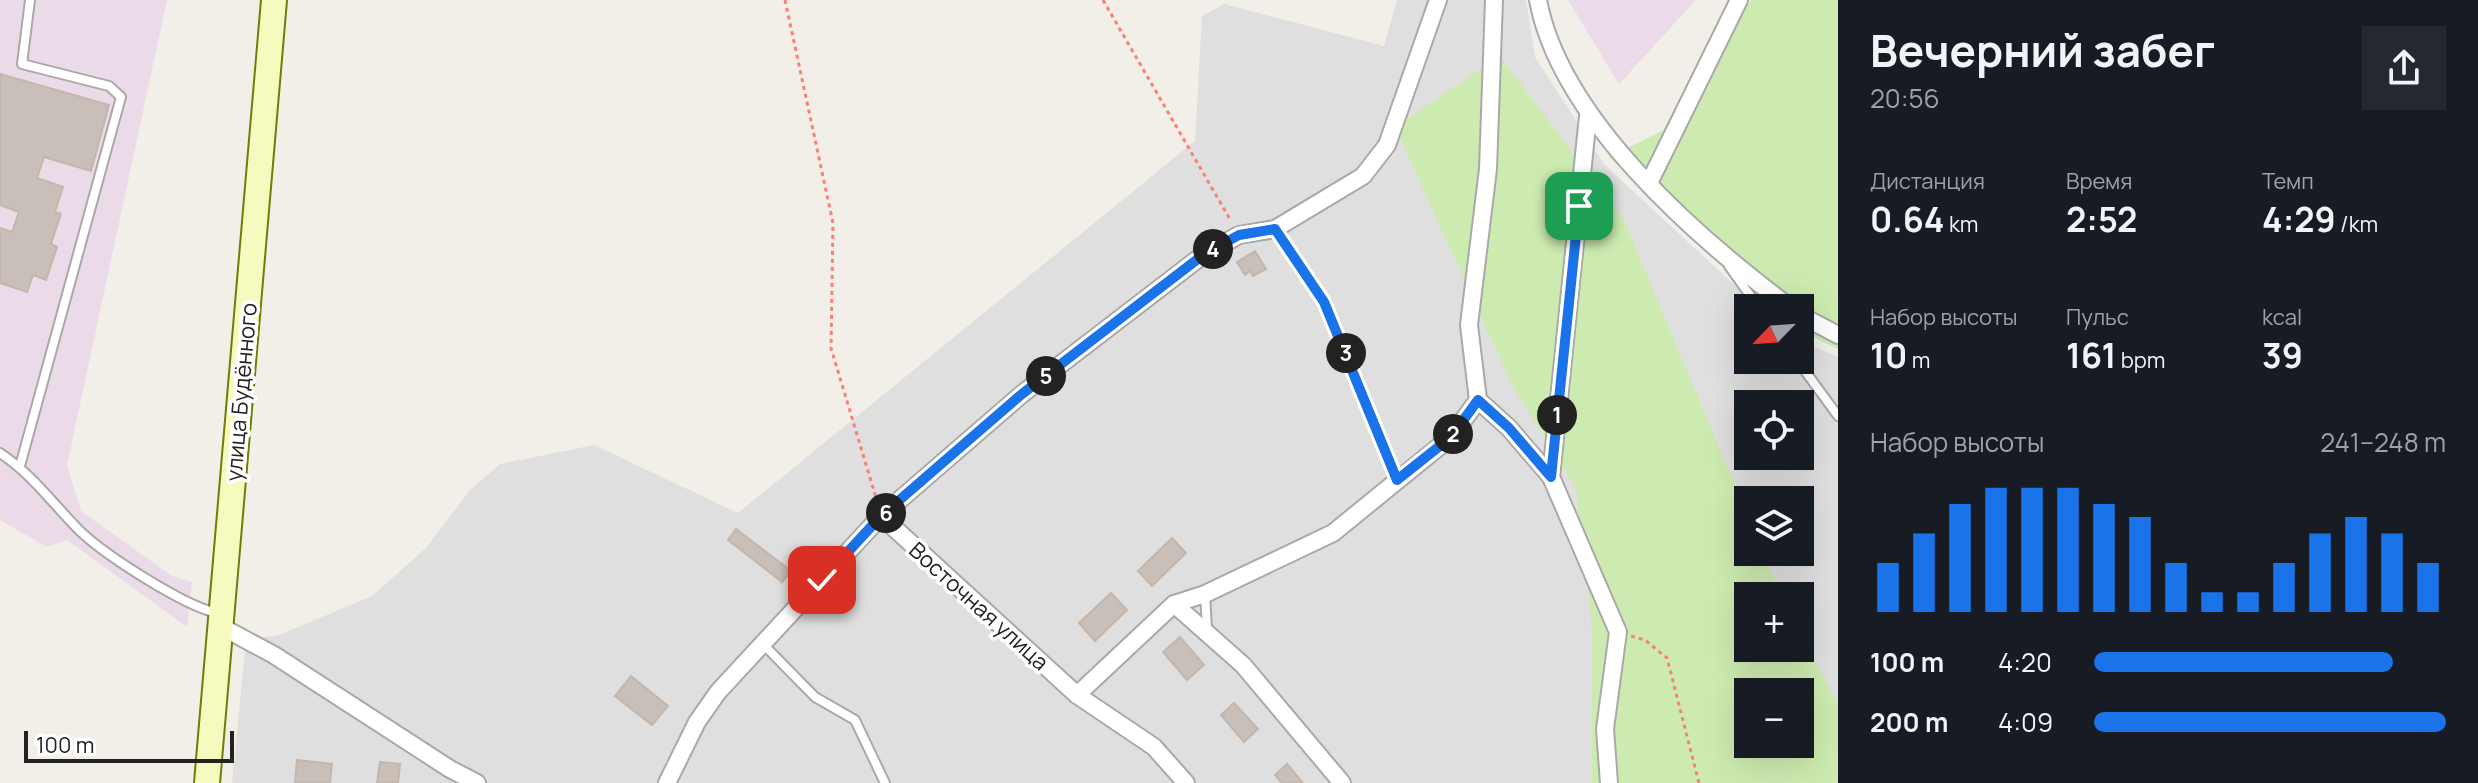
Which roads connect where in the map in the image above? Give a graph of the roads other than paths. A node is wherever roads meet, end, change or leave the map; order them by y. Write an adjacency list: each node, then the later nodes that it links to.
1 (30, 0): 19 (lane)
2 (274, 0): 25 (main road, улица Будённого)
3 (1438, 0): 9 (street)
4 (1494, 0): 16 (street)
5 (1538, 0): 7 (street)
6 (1739, 0): 8 (street)
7 (1588, 116): 8 (street); 20 (street)
8 (1649, 183): 10 (street)
9 (1275, 229): 21 (lane); 22 (street)
10 (1723, 258): 11 (lane); 12 (street)
11 (1749, 294)
12 (1772, 294)
13 (1814, 322): 14 (street)
14 (1838, 335)
15 (1807, 374): 17 (lane)
16 (1478, 400): 20 (street); 21 (street)
17 (1838, 416)
18 (0, 453): 19 (lane)
19 (20, 466): 25 (lane)
20 (1551, 477): 35 (street)
21 (1397, 480): 23 (street)
22 (881, 516): 27 (street); 28 (street, Восточная улица)
23 (1205, 594): 24 (street); 26 (lane)
24 (1174, 604): 26 (street); 28 (street)
25 (222, 621): 29 (main road, улица Будённого); 30 (street)
26 (1208, 634): 34 (street)
27 (763, 644): 31 (street); 32 (lane)
28 (1077, 695): 33 (street, Восточная улица)
29 (207, 783)
30 (477, 783)
31 (667, 783)
32 (885, 783)
33 (1186, 783)
34 (1342, 783)
35 (1609, 783)

